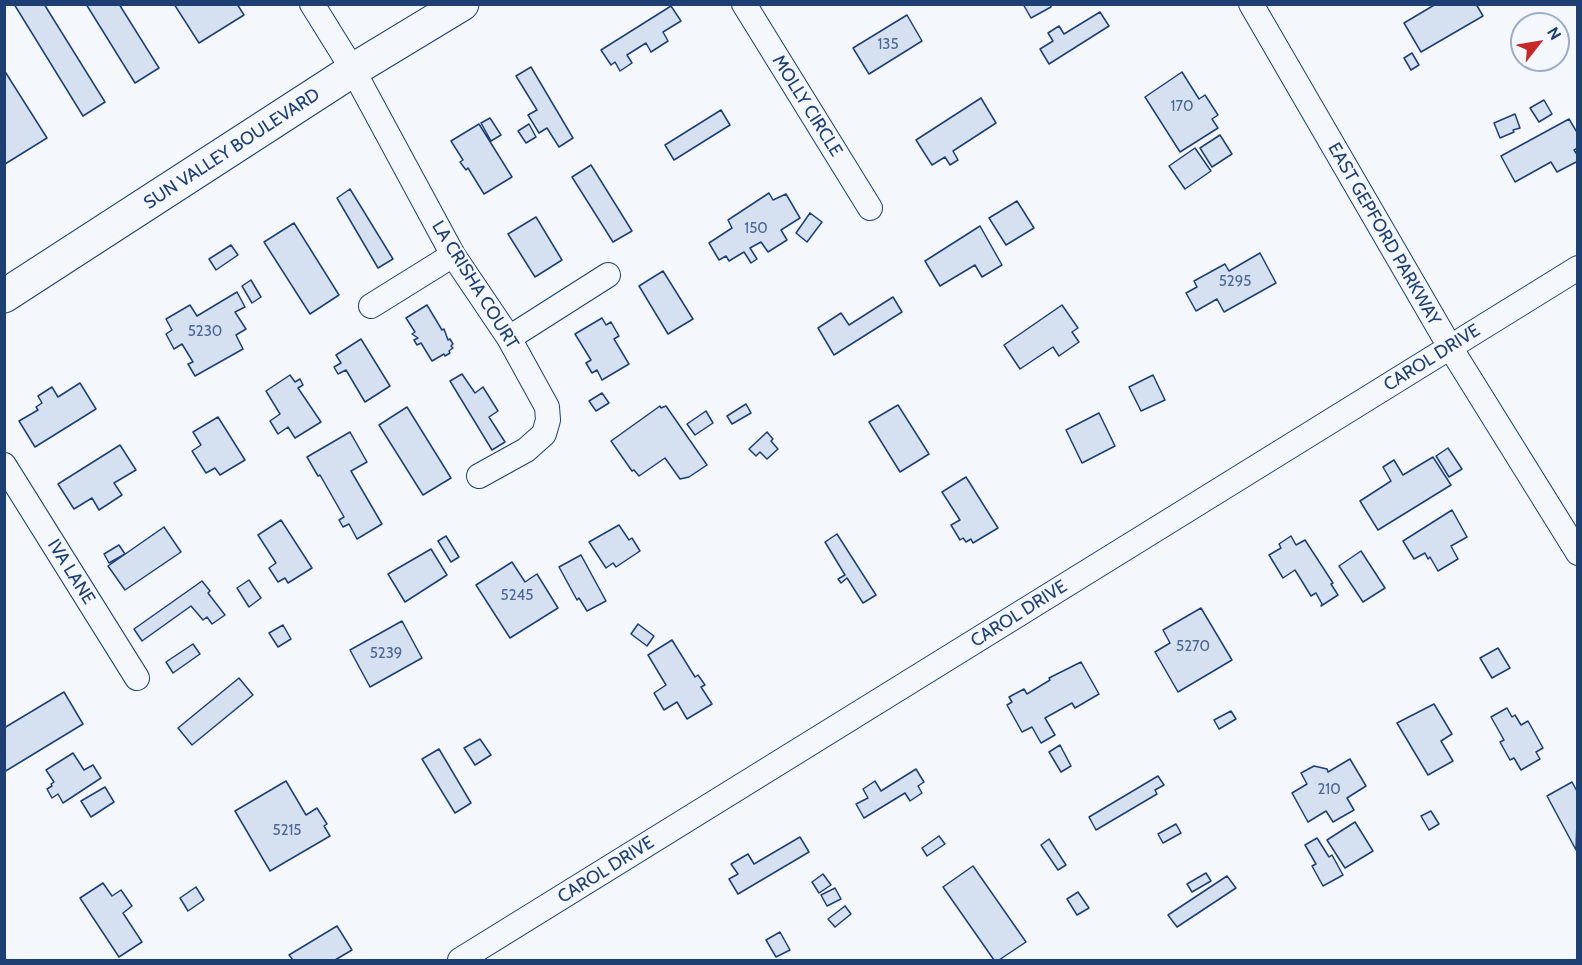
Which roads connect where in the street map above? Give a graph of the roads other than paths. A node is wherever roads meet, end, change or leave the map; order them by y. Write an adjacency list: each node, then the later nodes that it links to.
1 (312, 4): 5 (street, LA CRISHA COURT)
2 (462, 4): 5 (main road, SUN VALLEY BOULEVARD)
3 (744, 4): 6 (street, MOLLY CIRCLE)
4 (1251, 4): 13 (street, EAST GEPFORD PARKWAY)
5 (353, 70): 7 (street, LA CRISHA COURT); 10 (main road, SUN VALLEY BOULEVARD)
6 (870, 208)
7 (453, 255): 11 (street); 12 (street, LA CRISHA COURT)
8 (1578, 268): 13 (street, CAROL DRIVE)
9 (608, 275): 12 (street)
10 (4, 296)
11 (371, 306)
12 (509, 338): 15 (street, LA CRISHA COURT)
13 (1450, 347): 16 (street, EAST GEPFORD PARKWAY); 18 (street, CAROL DRIVE)
14 (4, 465): 17 (street, IVA LANE)
15 (479, 476)
16 (1578, 553)
17 (137, 678)
18 (460, 960)

